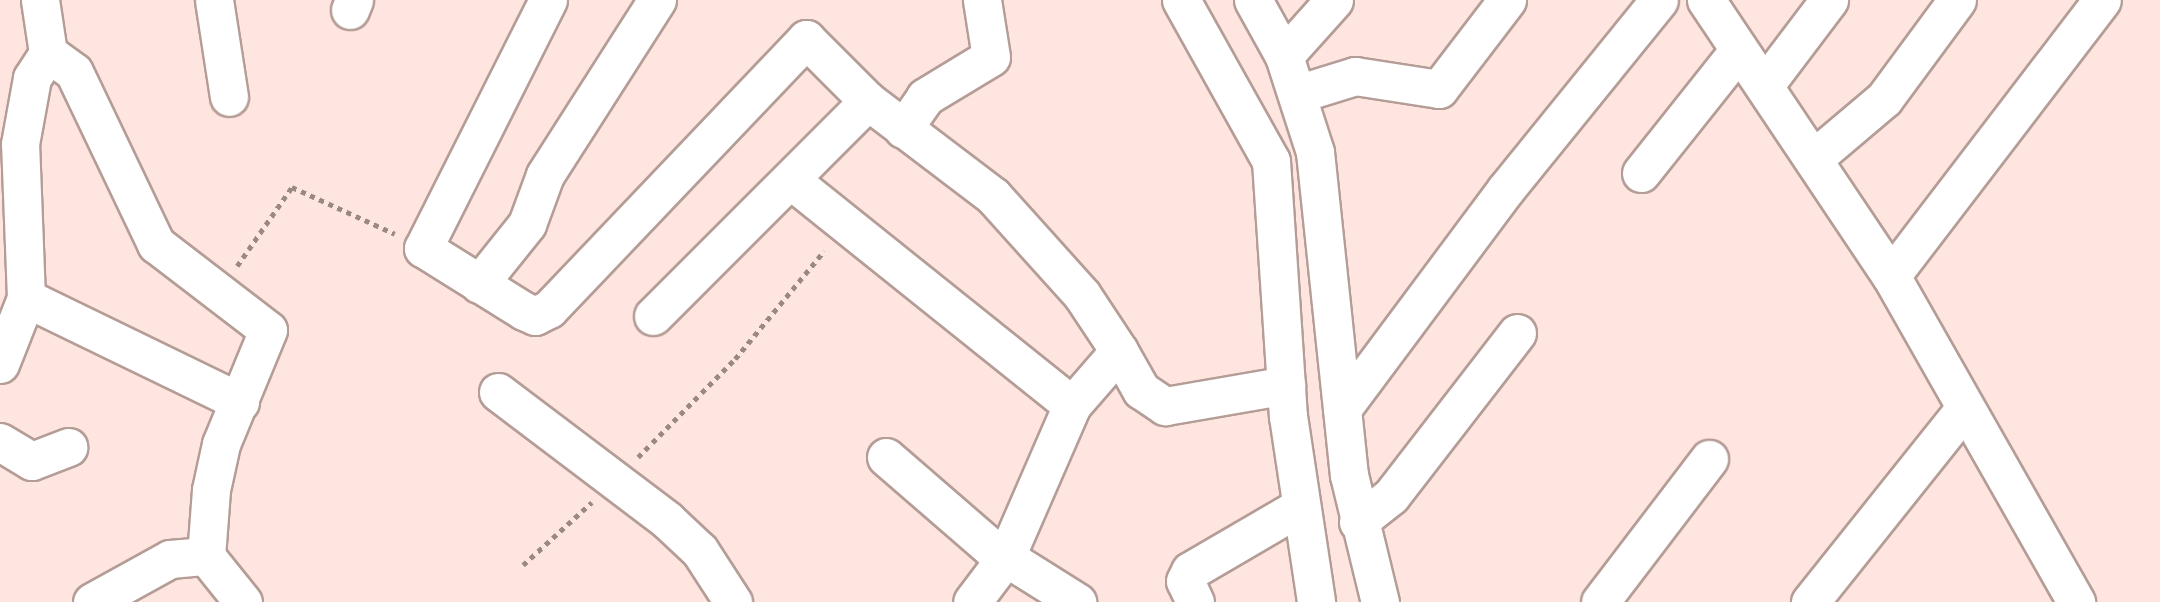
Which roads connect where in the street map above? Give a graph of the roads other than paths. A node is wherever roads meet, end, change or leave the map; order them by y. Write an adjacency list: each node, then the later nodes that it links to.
1 (40, 0): 16 (street)
2 (214, 0): 20 (street)
3 (548, 0): 27 (street)
4 (657, 0): 27 (street)
5 (982, 0): 22 (street)
6 (1181, 0): 33 (street)
7 (1253, 0): 17 (street)
8 (1334, 0): 17 (street)
9 (1507, 0): 19 (street)
10 (1660, 0): 37 (street)
11 (1706, 0): 15 (street)
12 (1829, 0): 18 (street)
13 (1957, 0): 23 (street)
14 (2102, 0): 26 (street)
15 (1740, 50): 18 (street); 24 (street)
16 (48, 53): 28 (street); 35 (street)
17 (1284, 56): 19 (street)
18 (1764, 86): 23 (street)
19 (1297, 94): 37 (street)
20 (229, 97)
21 (868, 101): 22 (street); 25 (street); 27 (street)
22 (903, 129): 31 (street)
23 (1813, 159): 26 (street)
24 (1642, 173)
25 (792, 181): 29 (street); 36 (street)
26 (1891, 276): 38 (street)
27 (479, 284)
28 (26, 298): 32 (street); 35 (street)
29 (653, 316)
30 (1517, 333): 44 (street)
31 (1119, 351): 33 (street); 36 (street)
32 (0, 364)
33 (1286, 385): 43 (street)
34 (498, 392): 49 (street)
35 (240, 402): 45 (street)
36 (1072, 405): 46 (street)
37 (1342, 409): 44 (street)
38 (1964, 409): 56 (street); 57 (street)
39 (0, 442): 40 (street)
40 (68, 447)
41 (886, 457): 46 (street)
42 (1709, 459): 55 (street)
43 (1298, 508): 52 (street); 53 (street)
44 (1358, 522): 54 (street)
45 (206, 556): 47 (street); 48 (street)
46 (1006, 557): 50 (street); 51 (street)
47 (92, 602)
48 (243, 602)
49 (733, 602)
50 (972, 602)
51 (1077, 602)
52 (1195, 602)
53 (1317, 602)
54 (1380, 602)
55 (1600, 602)
56 (1810, 602)
57 (2076, 602)

